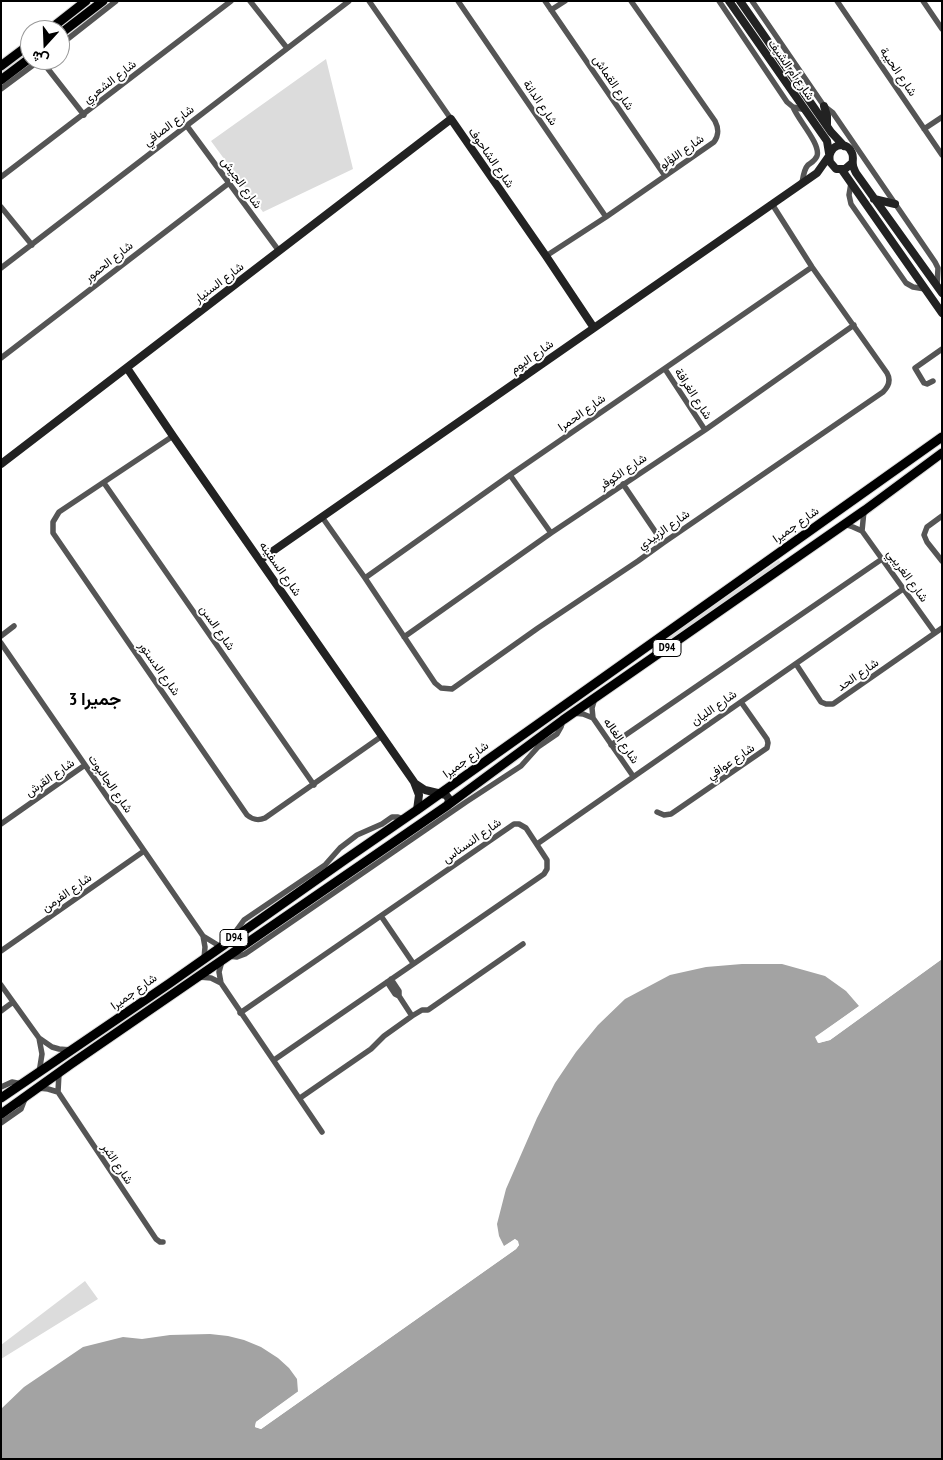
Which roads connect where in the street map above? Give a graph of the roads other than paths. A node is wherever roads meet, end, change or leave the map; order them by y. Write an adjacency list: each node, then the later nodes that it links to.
1 (86, 1): 20 (main road)
2 (104, 1): 19 (main road); 21 (main road)
3 (116, 1): 19 (street)
4 (231, 1): 35 (street, شارع الشعري)
5 (250, 1): 24 (street)
6 (349, 1): 24 (street, شارع الصافي)
7 (368, 1): 37 (street, شارع الشاحوف)
8 (458, 1): 56 (street, شارع الدانة)
9 (545, 1): 18 (street, شارع القماش)
10 (565, 1): 18 (street)
11 (631, 1): 47 (street, شارع اللؤلو)
12 (719, 1): 33 (street)
13 (730, 1): 34 (street, شارع أم الشيف)
14 (740, 1): 39 (street, شارع أم الشيف)
15 (752, 1): 32 (street)
16 (837, 1): 40 (street, شارع الحيبة)
17 (923, 1): 22 (street)
18 (551, 10): 47 (street, شارع القماش)
19 (102, 12): 23 (street)
20 (62, 20)
21 (70, 26)
22 (942, 29)
23 (70, 37)
24 (287, 48): 38 (street, شارع الصافي)
25 (20, 52): 26 (main road)
26 (1, 66)
27 (20, 66): 30 (main road)
28 (27, 70): 31 (street)
29 (49, 70): 35 (street)
30 (1, 80)
31 (1, 89)
32 (824, 106): 39 (street); 54 (street)
33 (793, 107): 34 (street); 50 (street)
34 (806, 110): 42 (street, شارع أم الشيف)
35 (84, 115): 48 (street, شارع الشعري)
36 (942, 117): 40 (street)
37 (450, 119): 58 (street, شارع السنيار); 59 (street, شارع الشاحوف)
38 (187, 126): 49 (street, شارع الجيش); 57 (street, شارع الصافي)
39 (827, 126): 41 (street, شارع أم الشيف)
40 (924, 129): 43 (street, شارع الحيبة)
41 (844, 146): 42 (street); 44 (street)
42 (829, 155): 45 (street); 46 (street, شارع البوم)
43 (942, 155)
44 (852, 163): 45 (street); 52 (street)
45 (839, 169): 46 (street, شارع البوم); 51 (street)
46 (817, 173): 50 (street, شارع البوم)
47 (664, 176): 56 (street, شارع اللؤلو)
48 (1, 177)
49 (229, 183): 58 (street, شارع الجيش); 68 (street, شارع الحمور)
50 (802, 183): 53 (street, شارع البوم)
51 (851, 183): 62 (street); 62 (street)
52 (874, 200): 54 (street); 63 (street)
53 (772, 204): 60 (street, شارع الزبيدي); 66 (street, شارع البوم)
54 (895, 204): 63 (street)
55 (1, 207): 57 (street)
56 (606, 217): 59 (street, شارع اللؤلو)
57 (32, 245): 61 (street, شارع الصافي)
58 (279, 251): 69 (street, شارع السنيار)
59 (546, 256): 66 (street, شارع الشاحوف)
60 (812, 267): 65 (street, شارع الزبيدي); 70 (street, شارع الحمرا)
61 (1, 268)
62 (925, 289): 64 (street)
63 (939, 290)
64 (942, 313)
65 (854, 325): 72 (street, شارع الكوفر); 86 (street, شارع الزبيدي)
66 (594, 328): 82 (street, شارع البوم)
67 (942, 349): 71 (street)
68 (1, 358)
69 (127, 368): 73 (street, شارع السفينه); 76 (street, شارع السنيار)
70 (665, 369): 72 (street, شارع الغرافة); 77 (street, شارع الحمرا)
71 (933, 381)
72 (705, 430): 79 (street, شارع الكوفر)
73 (173, 436): 78 (street, شارع الدستور); 88 (street, شارع السفينه)
74 (942, 437): 107 (main road, شارع جميرا / D94)
75 (942, 453): 80 (main road, شارع جميرا / D94)
76 (1, 464)
77 (510, 475): 85 (street); 90 (street, شارع الحمرا)
78 (104, 483): 110 (street, شارع السن); 110 (street, شارع الدستور)
79 (623, 484): 85 (street, شارع الكوفر); 86 (street)
80 (864, 510): 83 (main road, شارع جميرا / D94); 84 (street)
81 (942, 516): 89 (street)
82 (322, 517): 88 (street, شارع البوم); 90 (street, شارع الزبيدي)
83 (844, 524): 84 (street); 99 (main road, شارع جميرا / D94)
84 (862, 531): 87 (street, شارع الغريبي)
85 (551, 533): 96 (street, شارع الكوفر)
86 (663, 543): 96 (street, شارع الزبيدي)
87 (882, 559): 91 (street, شارع الغريبي); 105 (street)
88 (260, 560): 104 (street, شارع السفينه)
89 (942, 561)
90 (365, 578): 96 (street, شارع الزبيدي)
91 (903, 589): 94 (street, شارع الغريبي); 98 (street, شارع الليان)
92 (14, 626): 95 (street)
93 (942, 628): 94 (street, شارع الحد)
94 (935, 633): 98 (street, شارع الحد)
95 (1, 636)
96 (404, 637)
97 (1, 643): 106 (street, شارع الجالبوت)
98 (796, 664): 100 (street, شارع الليان)
99 (595, 698): 101 (main road, شارع جميرا / D94); 102 (street, شارع الغاله)
100 (741, 702): 108 (street, شارع الليان); 115 (street, شارع عوافي)
101 (573, 713): 102 (street, شارع الغاله); 103 (main road, شارع جميرا / D94)
102 (592, 718): 105 (street, شارع الغاله)
103 (563, 720): 111 (main road, شارع جميرا / D94); 126 (street)
104 (382, 736): 109 (street, شارع السفينه); 110 (street, شارع الدستور)
105 (611, 745): 108 (street, شارع الغاله)
106 (85, 766): 117 (street, شارع القرش); 119 (street, شارع الجالبوت)
107 (464, 776): 111 (main road); 112 (main road, شارع جميرا / D94)
108 (633, 776): 118 (street, شارع الليان)
109 (414, 782): 112 (street); 114 (street, شارع السفينه)
110 (314, 785)
111 (474, 786): 113 (main road, شارع جميرا / D94)
112 (440, 793): 113 (street); 114 (main road, شارع جميرا / D94)
113 (448, 804): 126 (main road, شارع جميرا / D94)
114 (417, 810): 116 (main road, شارع جميرا / D94)
115 (657, 812)
116 (404, 819): 122 (main road, شارع جميرا / D94); 122 (street)
117 (1, 824)
118 (537, 844): 120 (street, شارع النسناس); 128 (street, شارع النسناس)
119 (144, 851): 121 (street, شارع الجالبوت); 125 (street, شارع الفرمن)
120 (381, 916): 128 (street); 135 (street, شارع النسناس)
121 (203, 936): 124 (street, شارع الجالبوت); 127 (street)
122 (232, 940): 124 (main road, شارع جميرا / D94)
123 (523, 944): 136 (street)
124 (222, 947): 127 (main road, شارع جميرا / D94)
125 (1, 951)
126 (225, 958): 129 (main road, شارع جميرا / D94); 131 (street)
127 (204, 959): 138 (main road, شارع جميرا / D94)
128 (413, 963): 130 (street, شارع النسناس)
129 (199, 976): 131 (street); 141 (main road, شارع جميرا / D94)
130 (389, 980): 136 (street); 139 (street, شارع النسناس)
131 (221, 983): 135 (street)
132 (1, 984): 133 (street)
133 (13, 1002): 134 (street); 137 (street)
134 (1, 1010)
135 (240, 1013): 139 (street)
136 (412, 1016): 148 (street)
137 (39, 1038): 138 (street); 140 (street)
138 (73, 1050): 140 (main road, شارع جميرا / D94)
139 (274, 1060): 148 (street)
140 (39, 1073): 142 (main road, شارع جميرا / D94)
141 (59, 1073): 144 (main road, شارع جميرا / D94); 145 (street)
142 (22, 1084): 143 (street); 147 (main road, شارع جميرا / D94)
143 (1, 1088)
144 (38, 1088): 145 (street); 146 (main road, شارع جميرا / D94)
145 (58, 1092): 152 (street, شارع الثبر)
146 (26, 1096): 149 (main road, شارع جميرا / D94); 150 (street)
147 (1, 1098)
148 (300, 1098): 151 (street)
149 (1, 1114)
150 (1, 1123)
151 (322, 1132)
152 (164, 1242)

